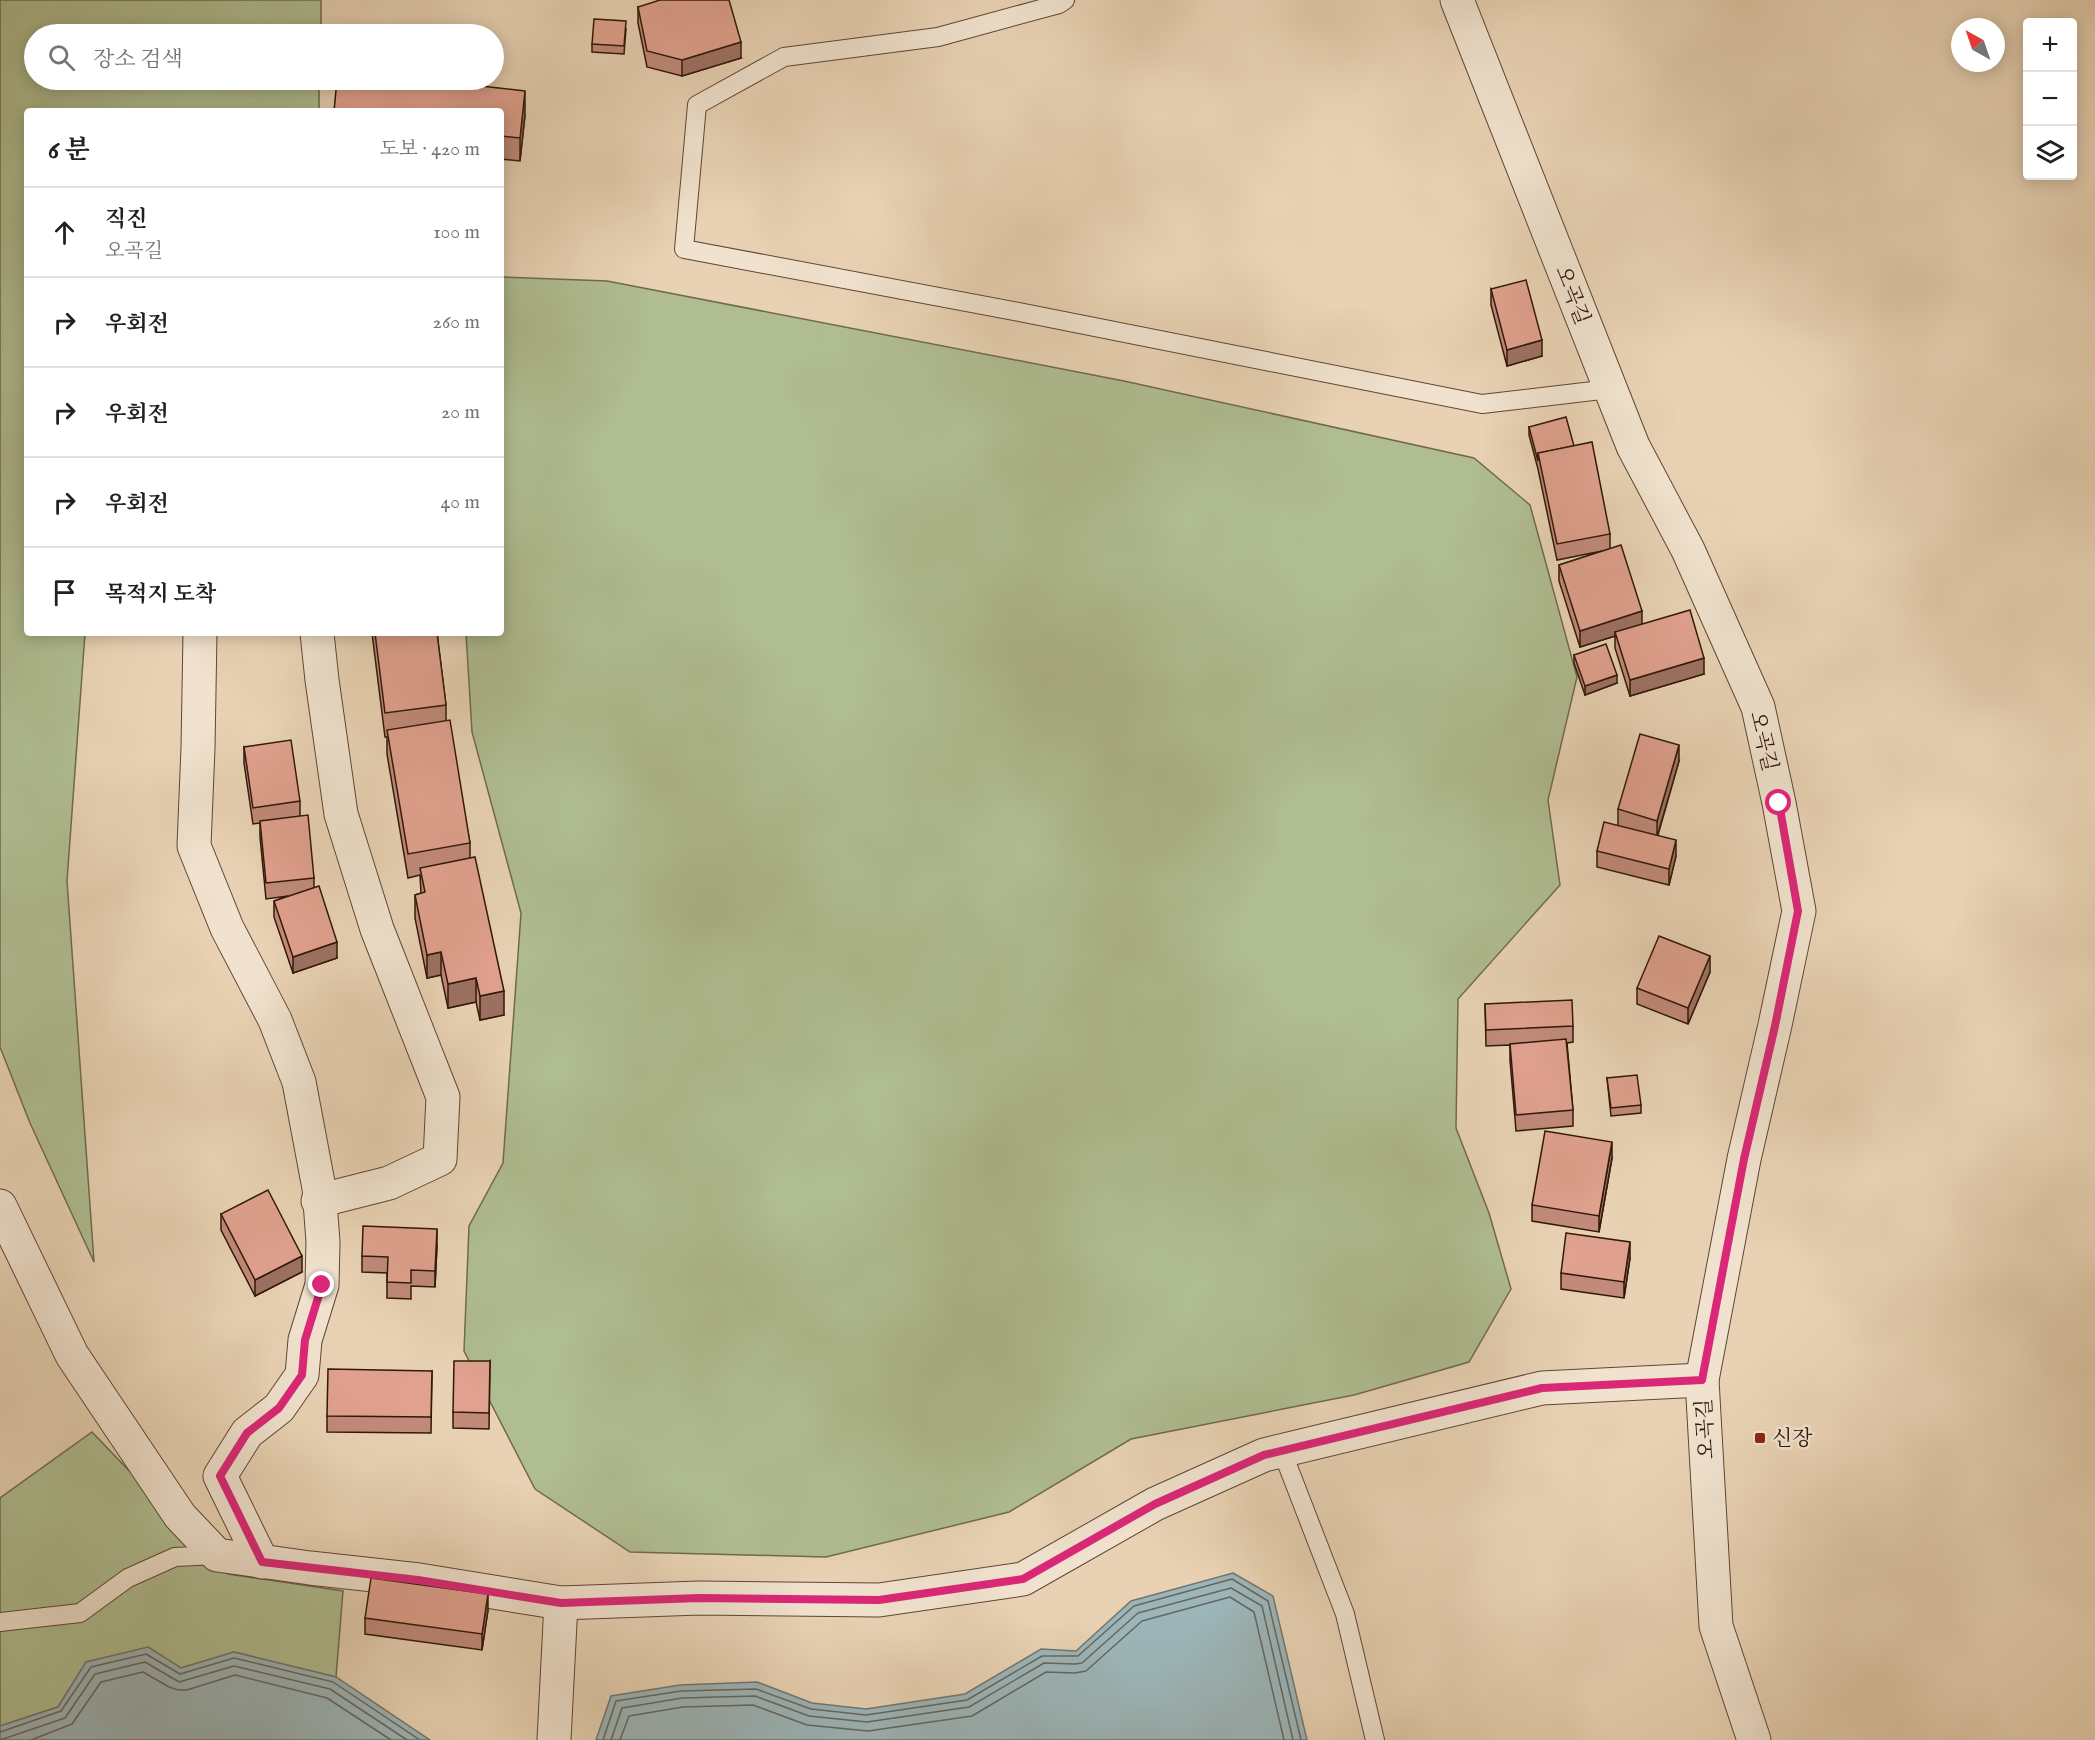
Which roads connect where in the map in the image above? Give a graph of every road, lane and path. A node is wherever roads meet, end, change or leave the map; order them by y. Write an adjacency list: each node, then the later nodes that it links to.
1 (1065, 0): 3 (lane)
2 (1457, 0): 3 (street, 오곡길)
3 (1610, 389): 8 (street, 오곡길)
4 (200, 636): 6 (street)
5 (317, 636): 6 (street)
6 (318, 1201): 11 (street)
7 (0, 1206): 10 (street)
8 (1702, 1380): 9 (street); 16 (street, 오곡길)
9 (1282, 1451): 12 (street); 15 (lane)
10 (217, 1555): 11 (street); 13 (lane)
11 (262, 1562): 12 (street)
12 (561, 1603): 14 (street)
13 (0, 1622)
14 (554, 1740)
15 (1375, 1740)
16 (1754, 1740)

